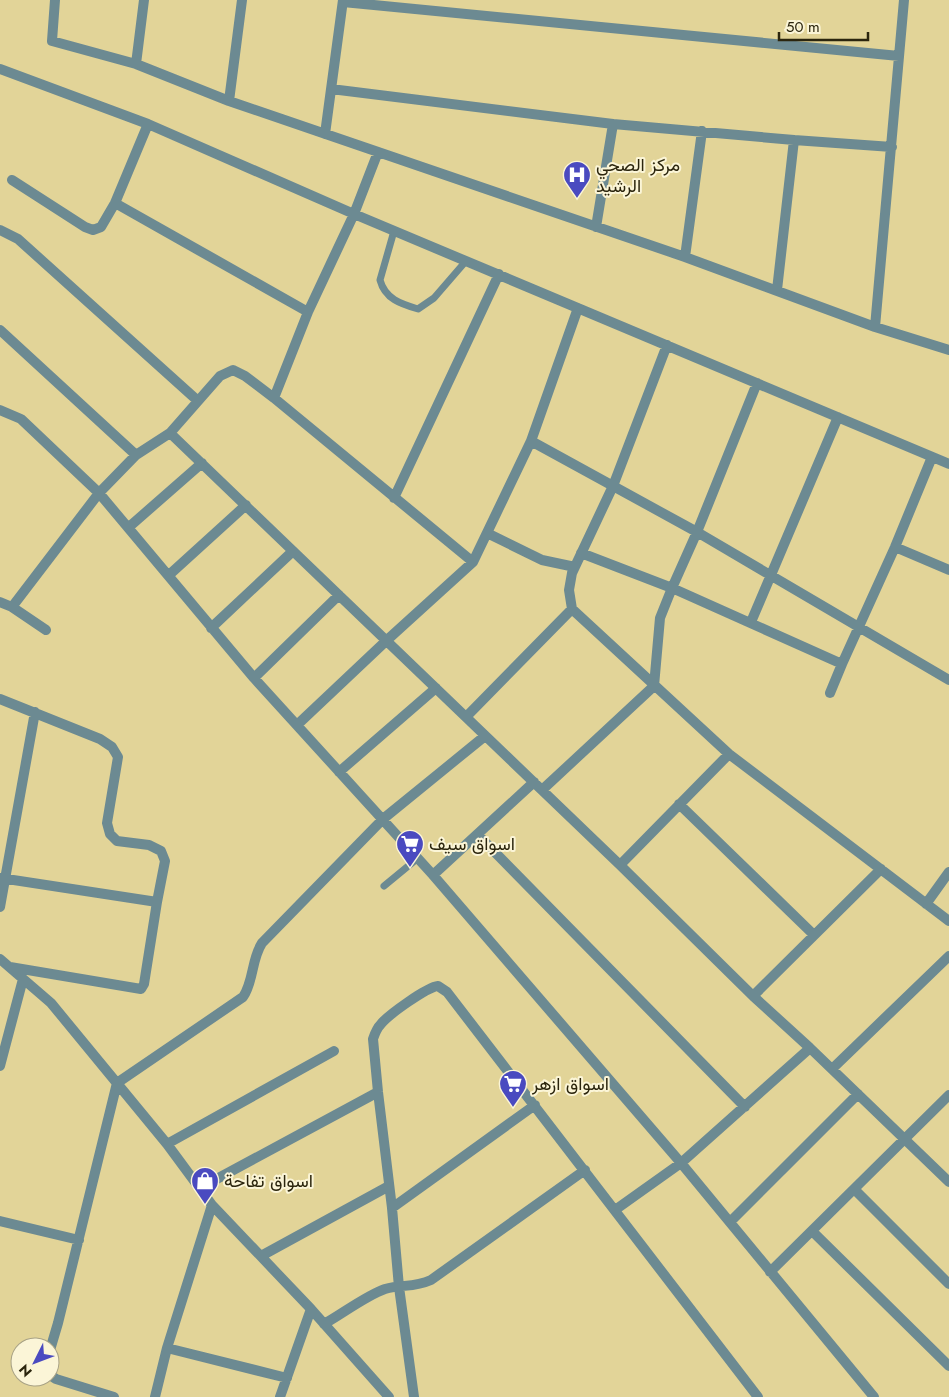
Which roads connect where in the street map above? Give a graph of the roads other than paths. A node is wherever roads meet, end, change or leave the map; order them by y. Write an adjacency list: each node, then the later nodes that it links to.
1 (55, 0): 7 (street)
2 (144, 0): 7 (street)
3 (242, 0): 10 (street)
4 (904, 0): 6 (street)
5 (343, 1): 6 (street); 9 (street)
6 (900, 56): 16 (street)
7 (136, 64): 10 (street)
8 (0, 69): 11 (street)
9 (331, 90): 12 (street); 14 (street)
10 (229, 101): 14 (street)
11 (148, 124): 19 (street); 20 (street)
12 (613, 124): 13 (street); 21 (street)
13 (702, 130): 15 (street); 24 (street)
14 (325, 134): 17 (street)
15 (794, 140): 16 (street); 27 (street)
16 (892, 147): 30 (street)
17 (378, 152): 20 (street); 21 (street)
18 (12, 180): 19 (street)
19 (115, 203): 29 (street)
20 (354, 214): 23 (street); 29 (street)
21 (596, 227): 24 (street)
22 (0, 230): 36 (street)
23 (394, 231): 25 (street); 25 (lane)
24 (685, 257): 27 (street)
25 (466, 261): 26 (street)
26 (499, 274): 28 (street); 47 (street)
27 (777, 290): 30 (street)
28 (578, 308): 32 (street); 40 (street)
29 (308, 312): 35 (street)
30 (875, 327): 33 (street)
31 (0, 330): 41 (street)
32 (667, 345): 34 (street); 45 (street)
33 (949, 350)
34 (757, 383): 38 (street); 50 (street)
35 (274, 398): 36 (street); 47 (street)
36 (198, 401): 39 (street)
37 (0, 410): 46 (street)
38 (838, 417): 42 (street); 59 (street)
39 (170, 432): 41 (street); 43 (street)
40 (531, 441): 45 (street); 51 (street)
41 (136, 455): 46 (street)
42 (932, 457): 44 (street); 52 (street)
43 (202, 463): 48 (street); 49 (street)
44 (949, 464)
45 (613, 486): 50 (street); 54 (street)
46 (99, 492): 49 (street); 63 (street)
47 (394, 498): 55 (street)
48 (246, 505): 53 (street); 58 (street)
49 (128, 528): 58 (street)
50 (697, 532): 59 (street); 60 (street)
51 (487, 533): 55 (street); 56 (street)
52 (895, 547): 57 (street); 66 (street)
53 (294, 551): 61 (street); 67 (street)
54 (581, 553): 56 (street); 60 (street)
55 (473, 562): 69 (street)
56 (575, 567): 64 (street)
57 (949, 570)
58 (168, 575): 67 (street)
59 (770, 576): 65 (street); 66 (street)
60 (672, 588): 65 (street); 73 (street)
61 (339, 595): 69 (street); 71 (street)
62 (0, 602): 63 (street)
63 (12, 606): 68 (street)
64 (572, 609): 73 (street); 78 (street)
65 (751, 622): 70 (street)
66 (860, 627): 70 (street); 72 (street)
67 (211, 628): 71 (street)
68 (46, 630)
69 (386, 641): 74 (street); 79 (street)
70 (842, 664): 75 (street)
71 (254, 678): 79 (street)
72 (949, 680)
73 (654, 686): 81 (street); 84 (street)
74 (436, 688): 78 (street); 82 (street)
75 (830, 693)
76 (0, 699): 77 (street)
77 (35, 712): 93 (street); 95 (street)
78 (466, 717): 80 (street)
79 (297, 725): 82 (street)
80 (486, 736): 83 (street); 86 (street)
81 (729, 754): 85 (street); 90 (street)
82 (340, 772): 86 (street)
83 (534, 782): 84 (street); 87 (street)
84 (542, 790): 89 (street)
85 (679, 804): 89 (street); 99 (street)
86 (383, 819): 88 (street); 109 (street)
87 (478, 835): 92 (street); 114 (street)
88 (418, 858): 92 (street); 94 (lane)
89 (620, 865): 104 (street)
90 (881, 869): 96 (street); 99 (street)
91 (949, 872): 96 (street)
92 (433, 875): 117 (street)
93 (2, 878): 95 (street); 97 (street)
94 (384, 886)
95 (157, 902): 102 (street)
96 (926, 904): 98 (street)
97 (0, 907)
98 (949, 921)
99 (814, 935): 104 (street)
100 (949, 956): 108 (street)
101 (0, 959): 102 (street)
102 (10, 967): 103 (street)
103 (23, 979): 107 (street); 109 (street)
104 (753, 996): 105 (street)
105 (810, 1048): 108 (street); 114 (street)
106 (334, 1051): 116 (street)
107 (1, 1062)
108 (832, 1069): 111 (street)
109 (117, 1082): 116 (street); 129 (street)
110 (378, 1092): 113 (street); 120 (street); 121 (street)
111 (858, 1094): 115 (street); 127 (street)
112 (949, 1094): 115 (street)
113 (535, 1105): 118 (street); 124 (street)
114 (745, 1107): 117 (street)
115 (904, 1139): 119 (street); 122 (street)
116 (167, 1144): 121 (street)
117 (681, 1163): 125 (street); 127 (street)
118 (585, 1170): 125 (street); 133 (street)
119 (949, 1182)
120 (389, 1186): 124 (street); 130 (street)
121 (200, 1188): 123 (street)
122 (854, 1189): 128 (street); 132 (street)
123 (212, 1205): 130 (street); 137 (street)
124 (392, 1208): 133 (street)
125 (615, 1210): 146 (street)
126 (0, 1221): 129 (street)
127 (730, 1222): 131 (street)
128 (812, 1231): 131 (street); 138 (street)
129 (79, 1240): 136 (street)
130 (260, 1256): 134 (street)
131 (770, 1272): 147 (street)
132 (949, 1284)
133 (399, 1287): 135 (street); 145 (street)
134 (311, 1309): 135 (street); 139 (street)
135 (324, 1324): 144 (street)
136 (53, 1337)
137 (167, 1348): 139 (street); 142 (street)
138 (949, 1366)
139 (287, 1378): 143 (street)
140 (60, 1380): 141 (street)
141 (114, 1397)
142 (155, 1397)
143 (280, 1397)
144 (390, 1397)
145 (414, 1397)
146 (758, 1397)
147 (874, 1397)

